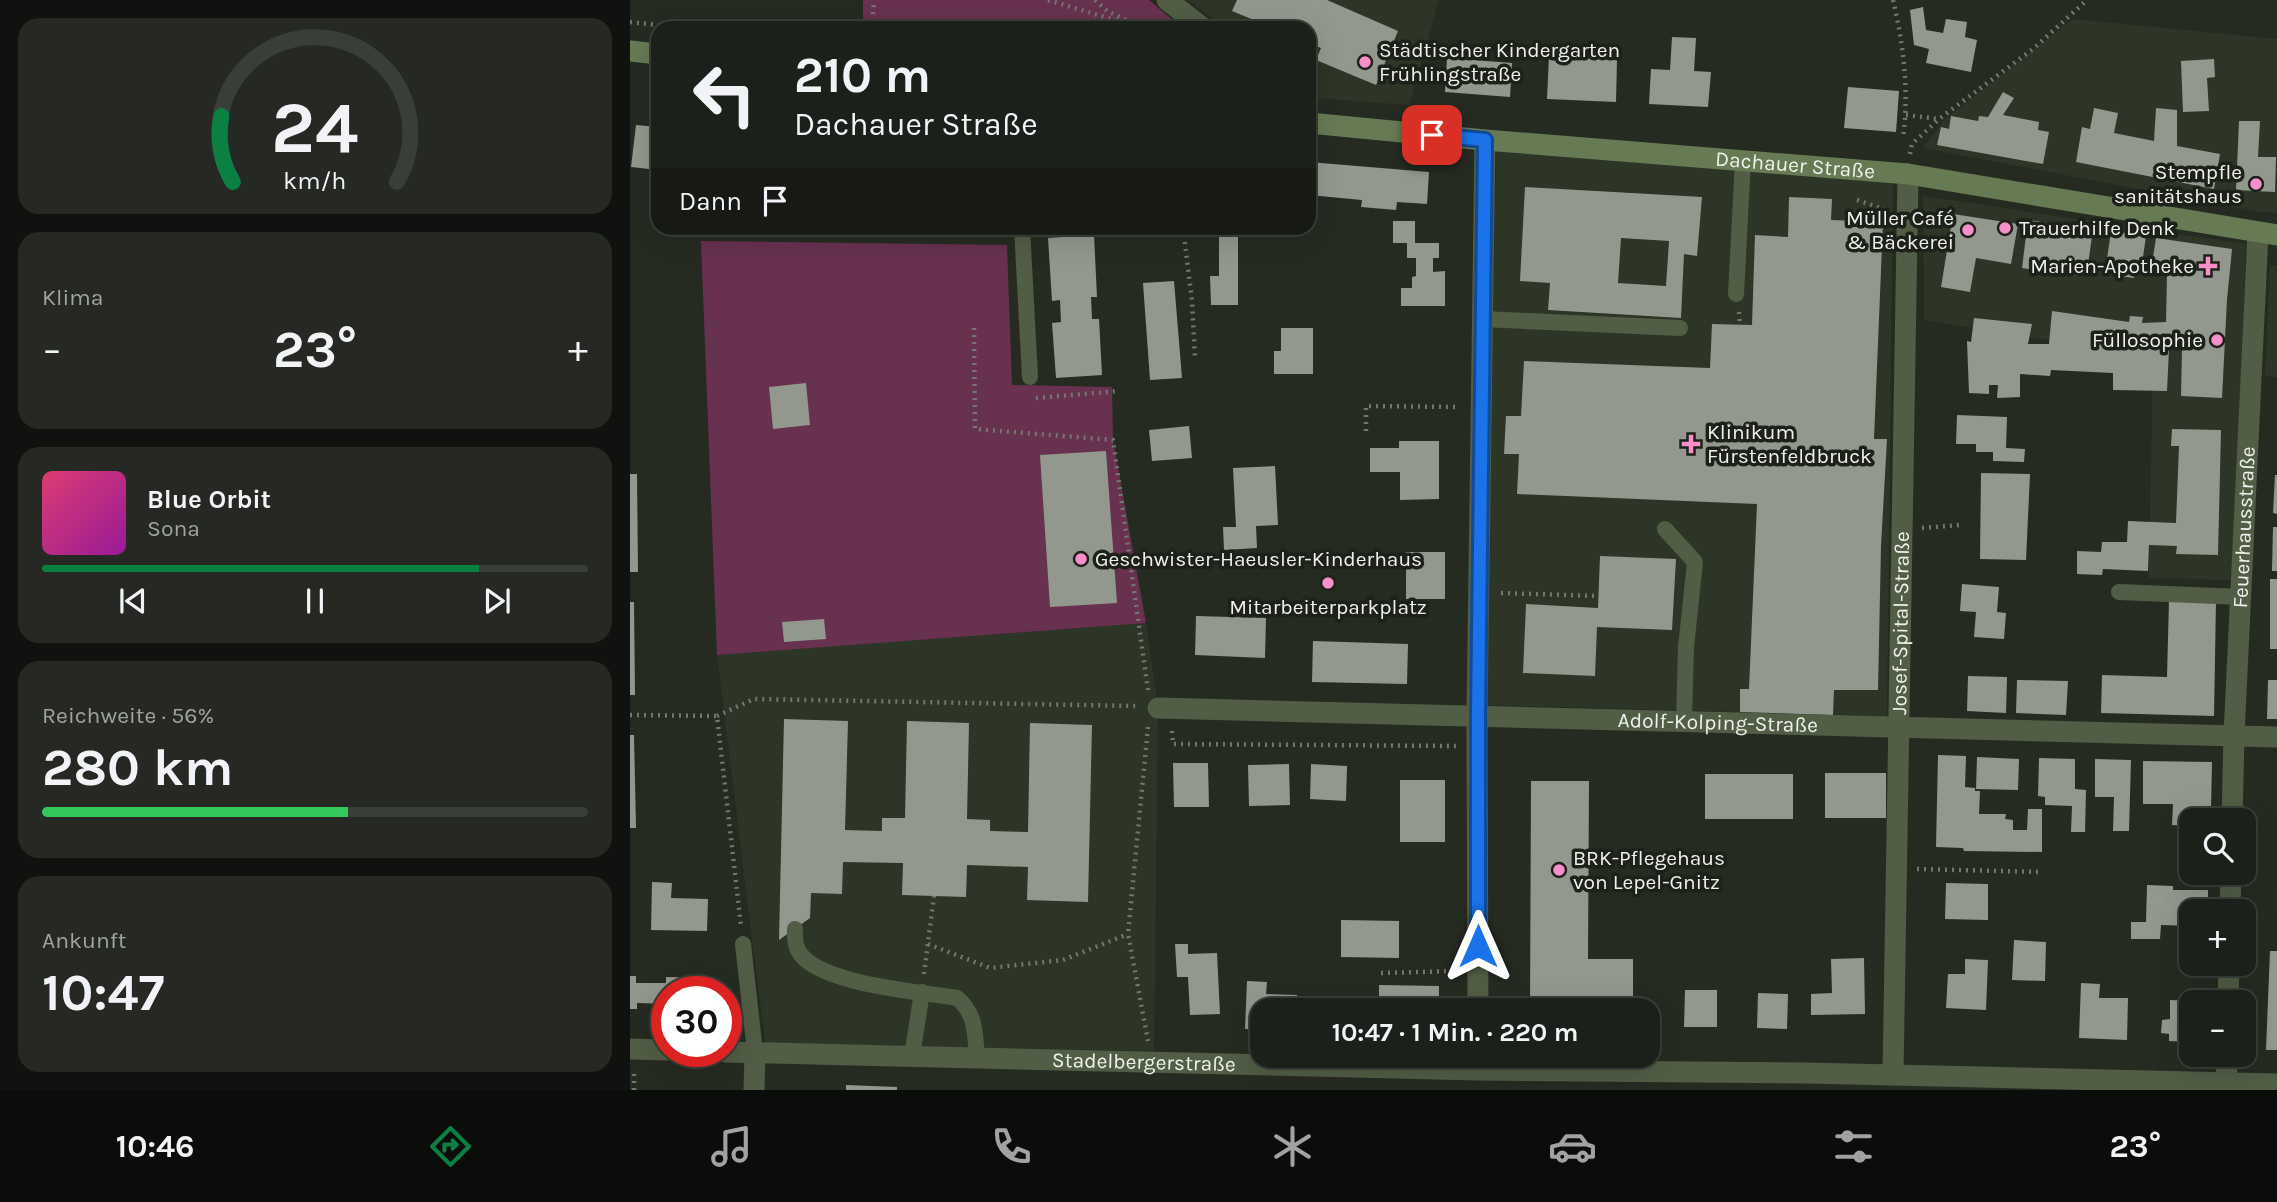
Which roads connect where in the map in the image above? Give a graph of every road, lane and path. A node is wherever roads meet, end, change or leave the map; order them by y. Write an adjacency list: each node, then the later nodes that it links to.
1 (874, 0): 7 (path)
2 (1048, 0): 8 (path)
3 (1095, 0): 9 (path)
4 (1167, 0): 10 (street)
5 (1893, 0): 15 (path)
6 (2087, 0): 16 (path)
7 (872, 21)
8 (1119, 21)
9 (1128, 21)
10 (1194, 21)
11 (630, 22): 12 (path)
12 (651, 24)
13 (630, 51): 14 (street)
14 (651, 53)
15 (1906, 115): 16 (path); 18 (path)
16 (1939, 119): 20 (path)
17 (1318, 124): 19 (street, Dachauer Straße)
18 (1903, 139)
19 (1485, 140): 21 (street, Dachauer Straße); 29 (street)
20 (1912, 144)
21 (1743, 160): 22 (street, Dachauer Straße); 28 (lane)
22 (1908, 174): 25 (street, Dachauer Straße); 39 (street, Josef-Spital-Straße)
23 (1857, 200): 24 (path)
24 (1887, 210)
25 (2268, 234): 43 (street, Feuerhausstraße)
26 (1022, 235): 33 (lane)
27 (1184, 235): 32 (path)
28 (1736, 294)
29 (1483, 319): 31 (lane); 35 (street)
30 (974, 328): 44 (path)
31 (1680, 328)
32 (1195, 358)
33 (1030, 377): 34 (path)
34 (1119, 391)
35 (1482, 407): 36 (path); 41 (street)
36 (1366, 432)
37 (1960, 525): 39 (path)
38 (1665, 529): 48 (lane)
39 (1901, 530): 49 (street, Josef-Spital-Straße)
40 (2119, 592): 43 (lane)
41 (1479, 593): 42 (path); 46 (street)
42 (1598, 596)
43 (2241, 597): 50 (street, Feuerhausstraße)
44 (1159, 708): 46 (street, Adolf-Kolping-Straße); 47 (path); 52 (path); 58 (path)
45 (630, 715): 47 (path)
46 (1478, 715): 48 (street, Adolf-Kolping-Straße); 52 (street)
47 (717, 716): 59 (path)
48 (1684, 720): 49 (street, Adolf-Kolping-Straße)
49 (1898, 726): 50 (street, Adolf-Kolping-Straße); 54 (street, Josef-Spital-Straße)
50 (2234, 735): 51 (street, Adolf-Kolping-Straße); 53 (street, Feuerhausstraße)
51 (2277, 737)
52 (1478, 746): 61 (street)
53 (2232, 808)
54 (1896, 869): 55 (path); 74 (street, Josef-Spital-Straße)
55 (2042, 872)
56 (934, 896): 60 (path)
57 (795, 929): 63 (lane)
58 (1128, 934): 60 (path); 71 (path)
59 (743, 944): 68 (lane)
60 (928, 944): 63 (path)
61 (1478, 971): 62 (path); 64 (street)
62 (1381, 973)
63 (922, 992): 69 (lane); 70 (lane)
64 (1478, 998)
65 (630, 1049): 66 (street)
66 (651, 1050)
67 (742, 1052): 68 (street, Stadelbergerstraße)
68 (755, 1052): 69 (street, Stadelbergerstraße); 79 (street)
69 (912, 1056): 70 (street, Stadelbergerstraße)
70 (977, 1058): 71 (street, Stadelbergerstraße)
71 (1153, 1062): 73 (street, Stadelbergerstraße)
72 (2227, 1067): 78 (street)
73 (1478, 1072): 75 (street, Stadelbergerstraße)
74 (1893, 1075): 75 (street, Stadelbergerstraße); 76 (street, Stadelbergerstraße)
75 (1807, 1082)
76 (1988, 1084): 78 (street, Stadelbergerstraße)
77 (2277, 1084): 78 (street, Stadelbergerstraße)
78 (2226, 1087)
79 (754, 1090)

